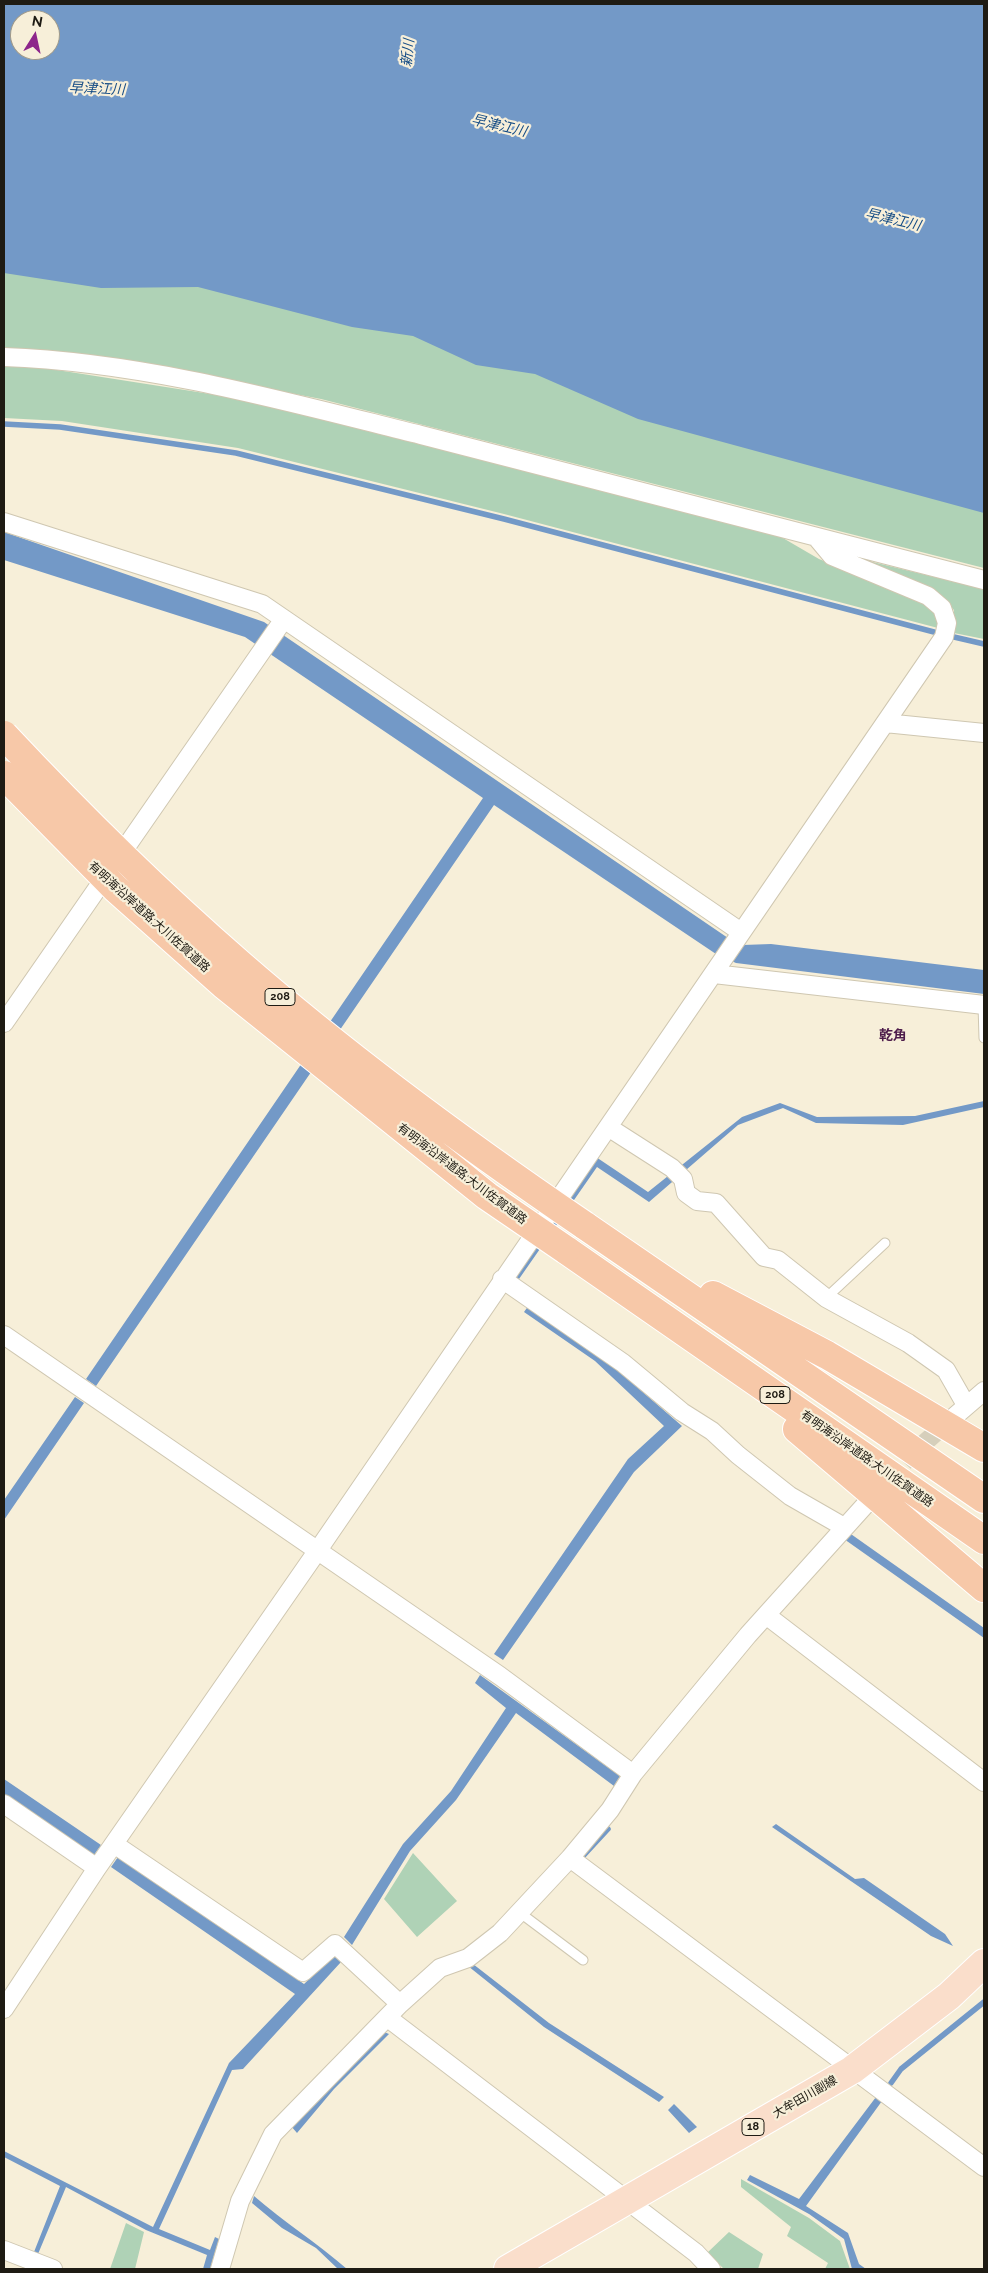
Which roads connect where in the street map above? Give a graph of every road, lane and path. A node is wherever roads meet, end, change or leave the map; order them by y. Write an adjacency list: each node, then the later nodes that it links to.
1 (4, 357): 3 (street)
2 (4, 522): 5 (street)
3 (817, 538): 4 (street); 6 (street)
4 (984, 580)
5 (284, 619): 10 (street); 13 (street)
6 (885, 723): 7 (street); 10 (street)
7 (984, 733)
8 (4, 736): 17 (highway, 有明海沿岸道路;大川佐賀道路 / 208, bridge)
9 (4, 775): 19 (highway, 有明海沿岸道路;大川佐賀道路 / 208, bridge)
10 (740, 934): 11 (street)
11 (717, 968): 12 (street); 15 (street)
12 (983, 1005): 14 (lane)
13 (4, 1023)
14 (984, 1038)
15 (608, 1127): 18 (street); 20 (street)
16 (885, 1243): 20 (lane)
17 (616, 1247): 23 (highway); 24 (highway, 有明海沿岸道路;大川佐賀道路 / 208)
18 (502, 1279): 26 (street); 28 (street)
19 (610, 1281): 27 (highway, 有明海沿岸道路;大川佐賀道路 / 208); 29 (highway)
20 (826, 1298): 22 (street)
21 (4, 1335): 28 (street)
22 (984, 1391)
23 (984, 1448)
24 (984, 1499)
25 (866, 1504): 26 (street)
26 (844, 1527): 30 (street)
27 (984, 1540)
28 (318, 1550): 31 (street); 34 (street)
29 (984, 1588)
30 (766, 1615): 31 (street); 32 (street)
31 (633, 1774): 35 (street)
32 (984, 1782)
33 (4, 1804): 36 (street)
34 (114, 1844): 36 (street); 40 (street)
35 (570, 1858): 37 (street); 43 (street)
36 (97, 1868): 41 (street)
37 (519, 1912): 38 (lane); 40 (street)
38 (583, 1960)
39 (984, 1962): 43 (main road, 大牟田川副線 / 18)
40 (400, 2004): 42 (street)
41 (4, 2009)
42 (388, 2018): 45 (street); 49 (street)
43 (852, 2070): 44 (street); 45 (main road, 大牟田川副線 / 18)
44 (984, 2167)
45 (627, 2200): 50 (main road, 大牟田川副線 / 18); 51 (street)
46 (4, 2250): 47 (street)
47 (30, 2265): 48 (street)
48 (52, 2269)
49 (220, 2269)
50 (508, 2269)
51 (711, 2269)

